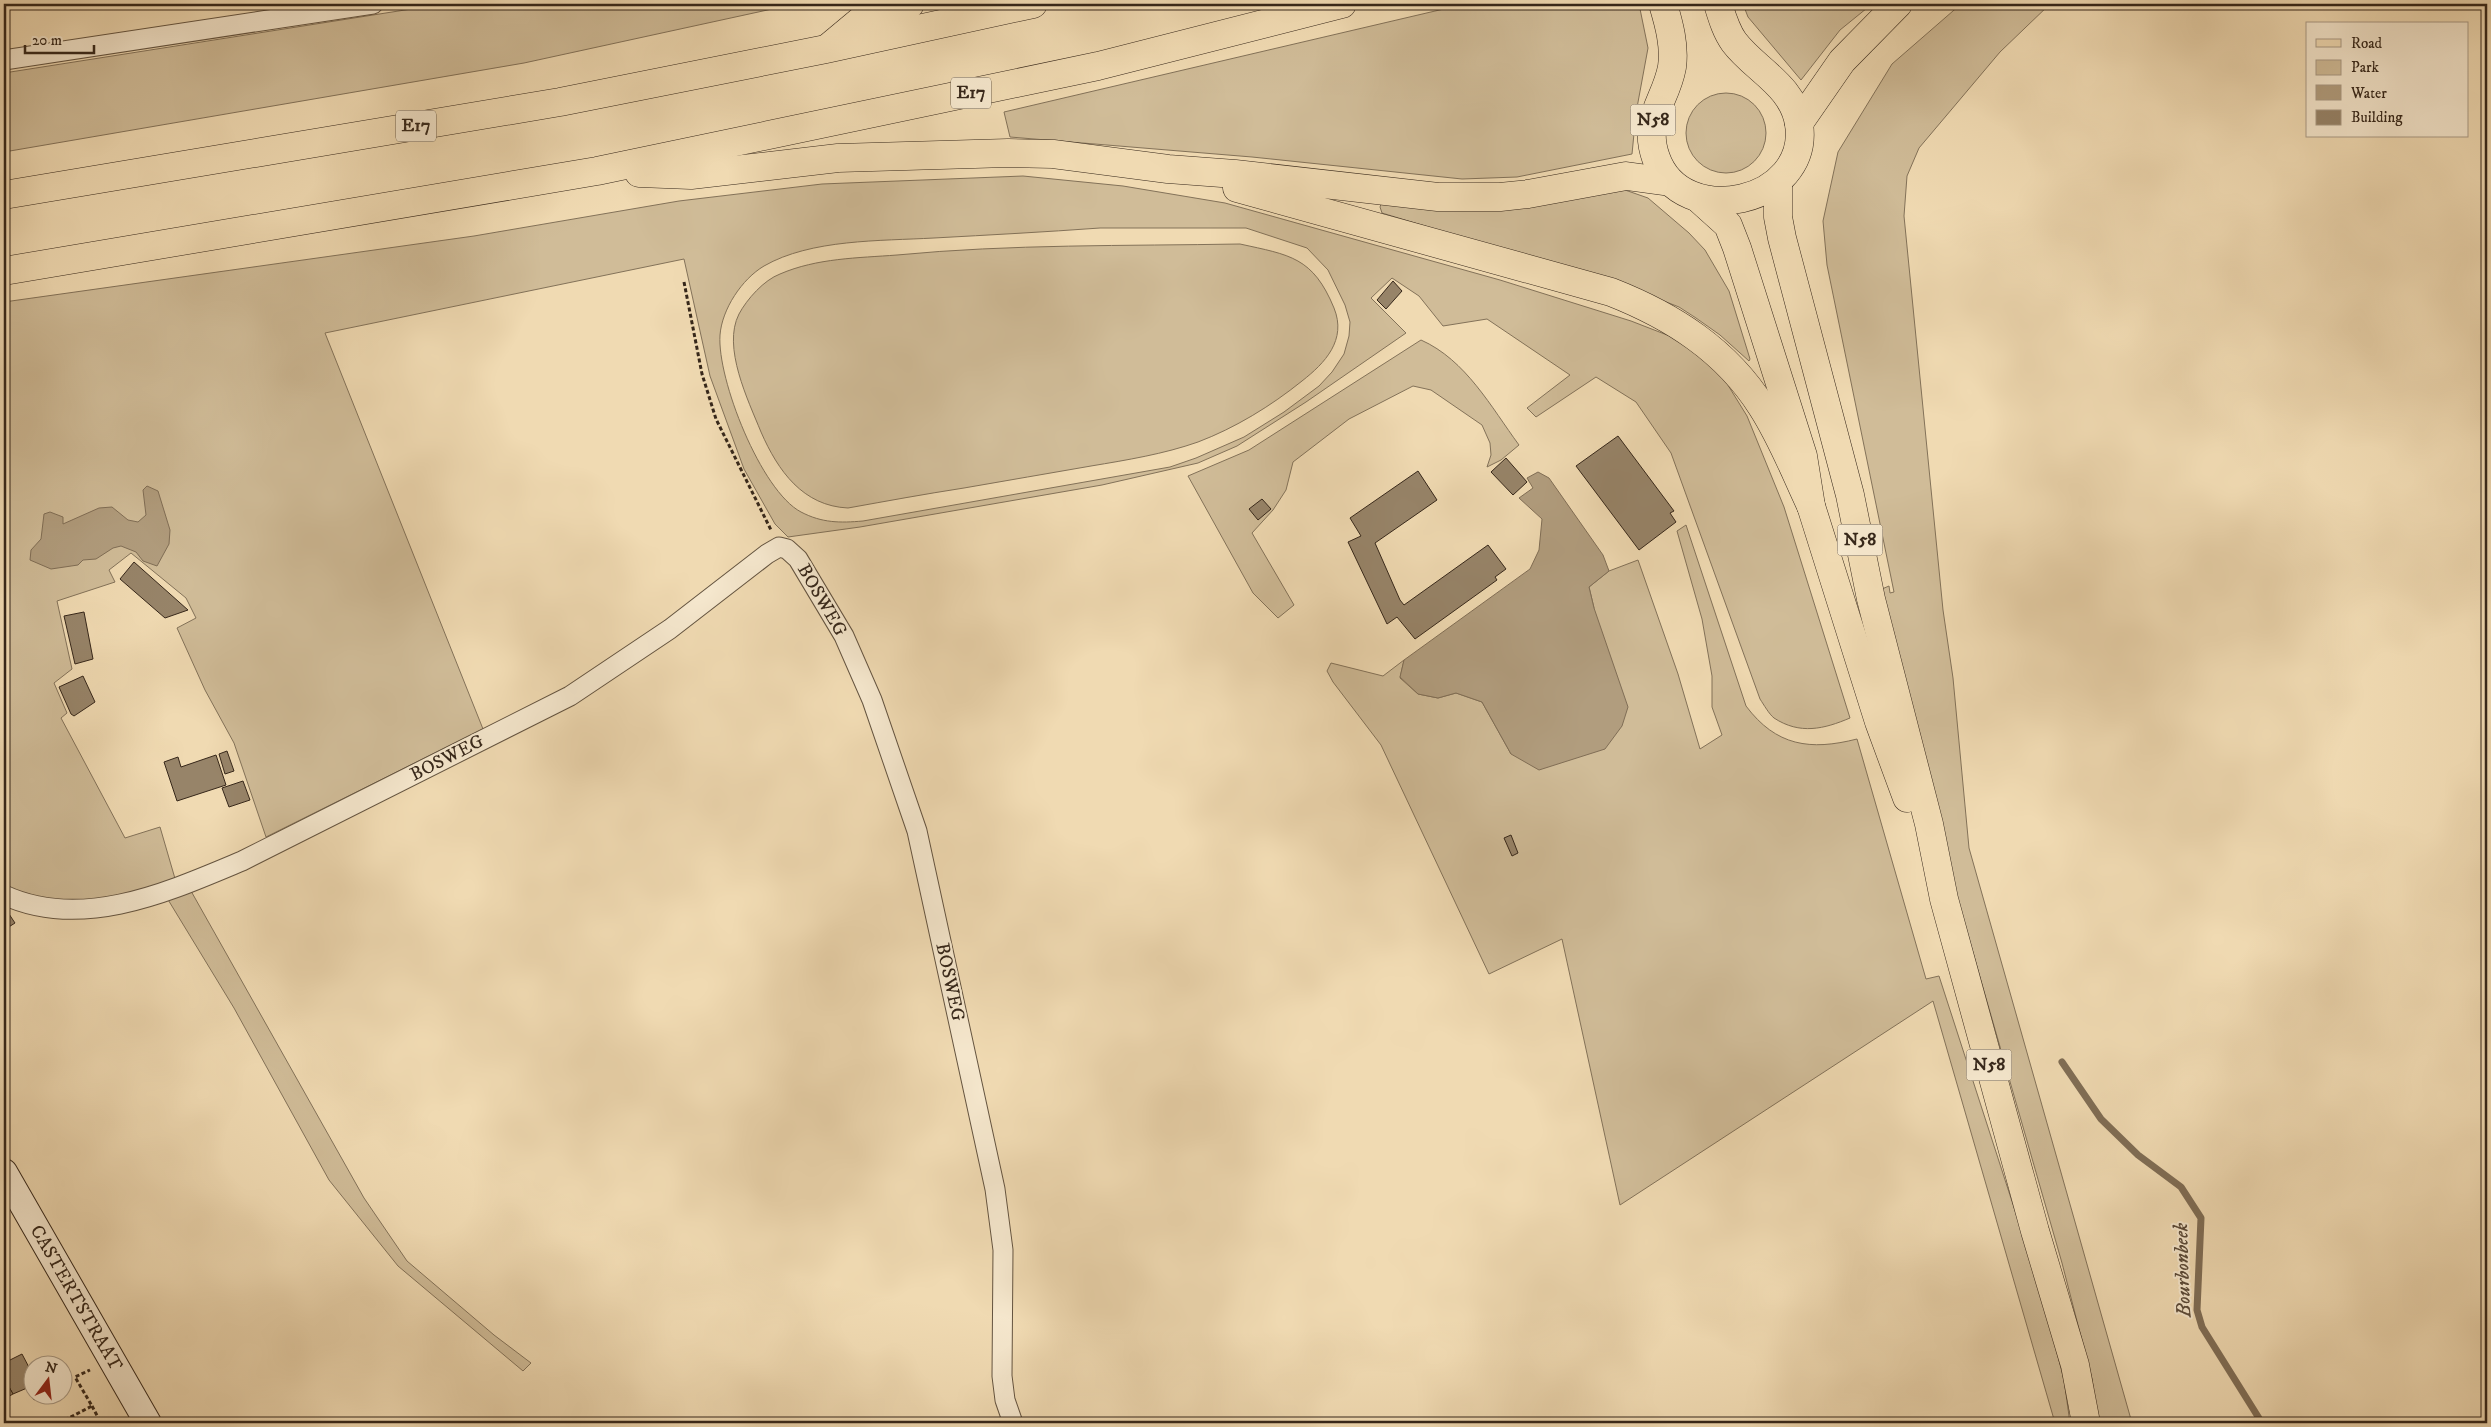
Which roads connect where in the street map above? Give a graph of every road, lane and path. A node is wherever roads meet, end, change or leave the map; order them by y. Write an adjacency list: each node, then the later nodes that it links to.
1 (373, 4): 9 (street)
2 (910, 4): 8 (main road)
3 (1033, 4): 8 (main road, E17)
4 (1342, 4): 12 (main road, E17)
5 (1664, 4): 13 (main road, N58)
6 (1718, 4): 10 (main road, N58)
7 (1898, 4): 10 (main road)
8 (826, 50): 15 (main road, E17)
9 (4, 60)
10 (1799, 123): 14 (main road, N58)
11 (1168, 169): 12 (main road); 13 (main road); 19 (main road)
12 (597, 171): 17 (main road, E17)
13 (1670, 182): 16 (main road, N58)
14 (1778, 182): 16 (main road, N58); 22 (main road, N58)
15 (4, 195)
16 (1698, 198): 19 (main road, N58)
17 (4, 271)
18 (684, 282): 20 (path)
19 (1811, 506): 22 (main road, N58)
20 (779, 547): 21 (street, BOSWEG); 29 (street, BOSWEG)
21 (4, 895)
22 (1944, 899): 30 (main road, N58)
23 (4, 1172): 24 (main road, CASTERTSTRAAT)
24 (110, 1358): 25 (path); 28 (main road, CASTERTSTRAAT)
25 (92, 1406): 26 (path); 27 (path)
26 (59, 1423)
27 (101, 1423)
28 (148, 1423)
29 (1013, 1423)
30 (2086, 1423)

